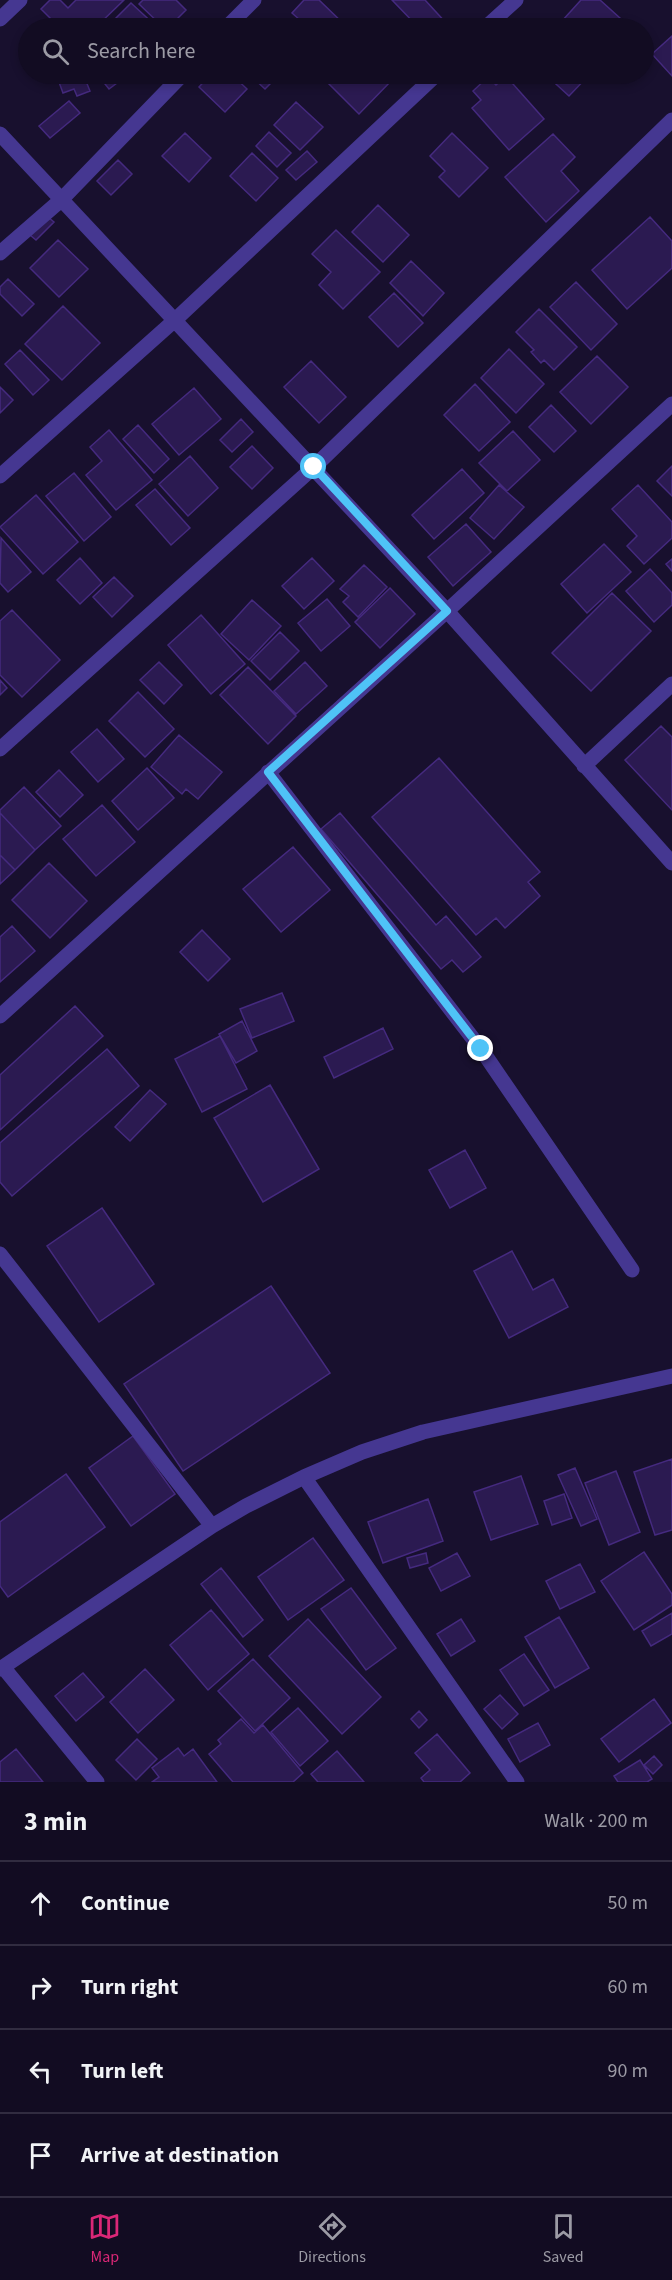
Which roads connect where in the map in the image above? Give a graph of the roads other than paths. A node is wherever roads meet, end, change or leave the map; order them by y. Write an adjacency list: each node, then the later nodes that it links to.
1 (20, 0): 4 (street)
2 (254, 0): 5 (street)
3 (516, 0): 6 (street)
4 (0, 18)
5 (236, 18)
6 (496, 18)
7 (173, 84): 11 (street)
8 (427, 84): 13 (street)
9 (672, 120): 15 (street)
10 (0, 134): 11 (street)
11 (61, 200): 12 (street); 13 (street)
12 (0, 254)
13 (175, 321): 15 (street); 16 (street)
14 (672, 404): 17 (street)
15 (314, 467): 17 (street); 19 (street)
16 (0, 476)
17 (447, 611): 20 (street); 21 (street)
18 (672, 684): 20 (street)
19 (0, 749)
20 (584, 766): 22 (street)
21 (268, 772): 23 (street); 25 (street)
22 (672, 863)
23 (0, 1016)
24 (0, 1254): 28 (street)
25 (632, 1270)
26 (672, 1376): 27 (street)
27 (304, 1477): 28 (street); 31 (street)
28 (212, 1526): 29 (street)
29 (2, 1668): 30 (street)
30 (98, 1782)
31 (517, 1782)

